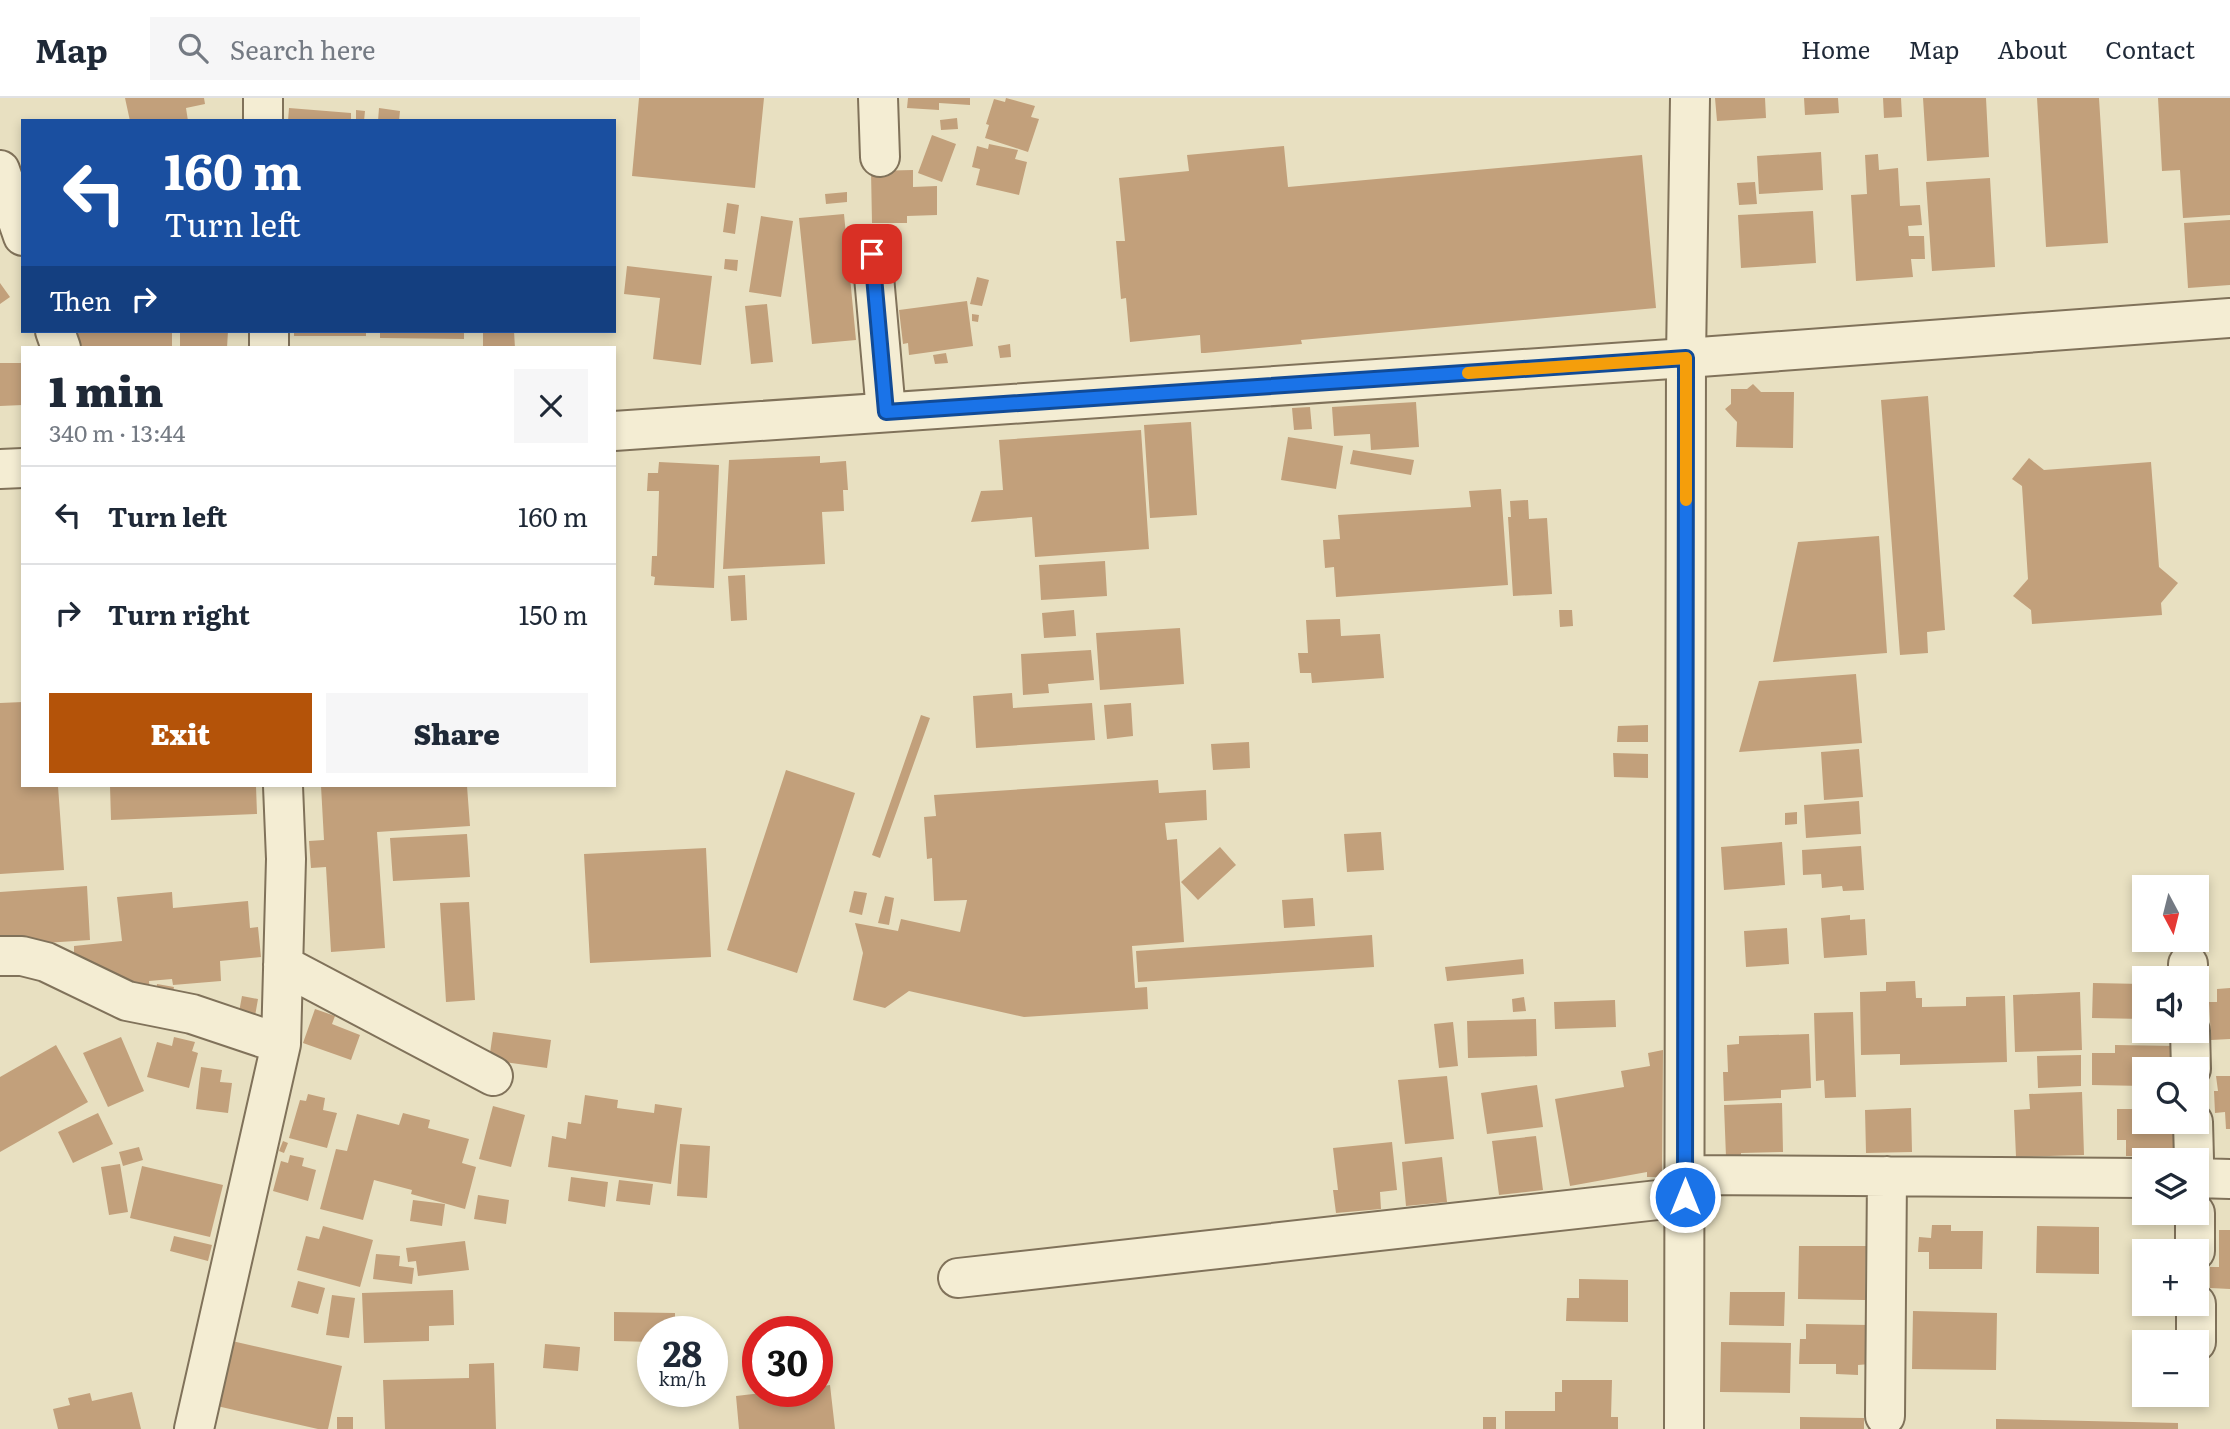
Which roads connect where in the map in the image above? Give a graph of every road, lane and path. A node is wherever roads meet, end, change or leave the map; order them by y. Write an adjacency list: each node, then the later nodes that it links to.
1 (263, 98): 4 (street)
2 (878, 98): 5 (street)
3 (1690, 98): 10 (street)
4 (263, 119)
5 (880, 157)
6 (0, 170): 7 (street)
7 (21, 230)
8 (872, 254): 11 (street)
9 (2230, 318): 10 (street)
10 (1686, 358): 11 (street); 24 (street)
11 (886, 412): 12 (street)
12 (616, 431)
13 (21, 468): 14 (street)
14 (0, 469)
15 (283, 787): 17 (street)
16 (0, 956): 18 (street)
17 (283, 965): 18 (street); 19 (street)
18 (281, 1044): 27 (street)
19 (493, 1076)
20 (1888, 1176): 21 (street); 24 (street); 26 (street)
21 (2132, 1178)
22 (2209, 1178): 23 (street)
23 (2230, 1179)
24 (1685, 1186): 25 (street); 28 (street)
25 (958, 1278)
26 (1885, 1416)
27 (194, 1429)
28 (1684, 1429)

